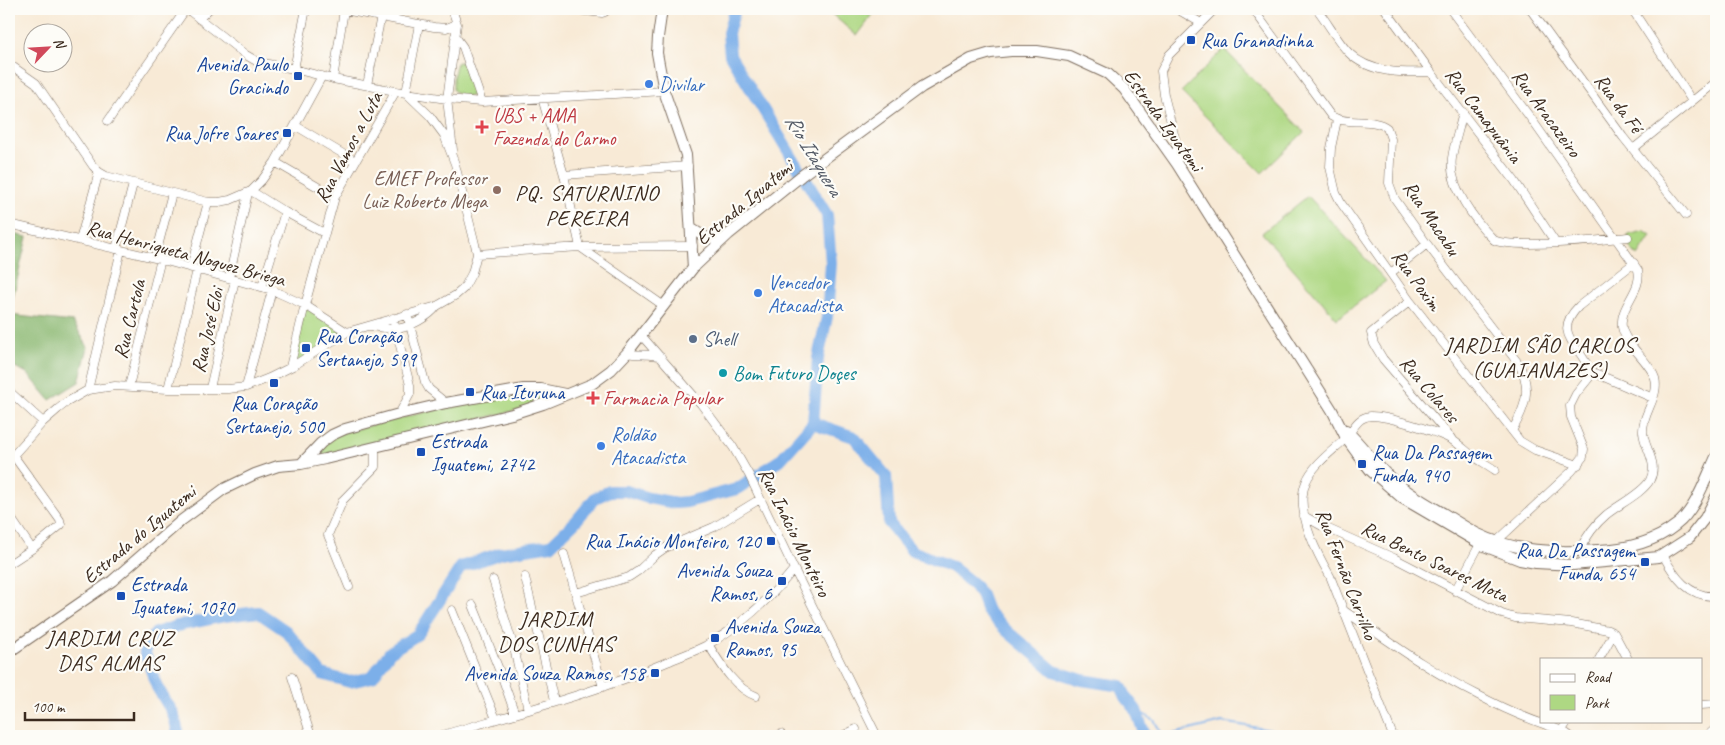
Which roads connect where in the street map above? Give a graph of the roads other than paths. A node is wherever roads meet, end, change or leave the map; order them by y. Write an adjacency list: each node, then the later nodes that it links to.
1 (186, 9): 18 (street); 39 (street)
2 (209, 9): 18 (street)
3 (306, 9): 24 (street)
4 (342, 9): 17 (street); 27 (street)
5 (452, 9): 21 (street)
6 (568, 9): 7 (street)
7 (605, 9)
8 (662, 9): 31 (main road)
9 (1177, 9): 19 (street)
10 (1215, 9): 19 (street)
11 (1253, 9): 38 (street)
12 (1318, 9): 25 (street)
13 (1385, 9): 25 (street, Rua Camapuânia)
14 (1450, 9): 60 (street, Rua Aracazeiro)
15 (1530, 9): 41 (street, Rua da Fé)
16 (1632, 9): 35 (street)
17 (381, 16): 20 (street); 29 (street)
18 (199, 19): 24 (street)
19 (1201, 23): 45 (street)
20 (418, 24): 21 (street); 32 (street)
21 (457, 24): 22 (street)
22 (455, 36): 34 (street); 36 (street)
23 (9, 64): 47 (street)
24 (294, 68): 26 (street)
25 (1431, 72): 37 (street, Rua Camapuânia)
26 (322, 76): 27 (street); 40 (street)
27 (333, 79): 29 (street)
28 (1716, 82): 35 (street)
29 (368, 85): 30 (street)
30 (396, 91): 32 (street); 42 (street, Rua Vamos a Luta)
31 (664, 91): 33 (street); 46 (main road)
32 (406, 93): 34 (street); 44 (street)
33 (542, 98): 36 (street); 48 (street)
34 (447, 99): 36 (street); 44 (street)
35 (1692, 101): 41 (street)
36 (482, 102)
37 (1463, 112): 63 (street, Rua Camapuânia); 63 (street)
38 (1338, 120): 64 (street, Rua Macabu); 73 (street, Rua Poxim)
39 (108, 121)
40 (296, 126): 42 (street); 43 (street)
41 (1632, 149): 55 (street, Rua da Fé)
42 (355, 161): 52 (street, Rua Vamos a Luta)
43 (275, 162): 50 (street); 52 (street)
44 (455, 164): 68 (street)
45 (1177, 164): 62 (main road, Estrada Iguatemi); 108 (main road, Estrada Iguatemi)
46 (688, 166): 48 (street); 57 (main road)
47 (99, 172): 49 (street); 61 (street)
48 (564, 175): 66 (street)
49 (133, 184): 51 (street); 67 (street)
50 (249, 192): 53 (street); 54 (street); 74 (street, Rua José Eloi)
51 (172, 193): 53 (street); 69 (street, Rua Cartola)
52 (335, 197): 58 (street, Rua Vamos a Luta)
53 (208, 202): 72 (street)
54 (285, 212): 58 (street); 75 (street)
55 (1686, 215)
56 (9, 224): 61 (street, Rua Henriqueta Noguez Briega)
57 (692, 229): 62 (main road); 65 (main road)
58 (324, 233): 78 (street, Rua Vamos a Luta)
59 (1628, 237): 60 (street)
60 (1616, 238): 63 (street); 70 (street, Rua Aracazeiro)
61 (80, 240): 67 (street, Rua Henriqueta Noguez Briega)
62 (722, 240): 71 (main road, Estrada Iguatemi)
63 (1555, 242)
64 (1427, 244): 73 (street); 107 (street, Rua Macabu)
65 (693, 246): 66 (street); 71 (main road)
66 (580, 247): 68 (street); 80 (street)
67 (119, 250): 69 (street, Rua Henriqueta Noguez Briega); 100 (street)
68 (477, 254): 79 (street)
69 (158, 258): 72 (street, Rua Henriqueta Noguez Briega); 93 (street, Rua Cartola)
70 (1634, 262): 91 (street); 102 (street)
71 (694, 268): 80 (main road, Estrada do Iguatemi)
72 (194, 269): 74 (street, Rua Henriqueta Noguez Briega); 97 (street)
73 (1392, 272): 77 (street, Rua Poxim)
74 (232, 279): 75 (street, Rua Henriqueta Noguez Briega); 96 (street, Rua José Eloi)
75 (262, 287): 76 (street, Rua Henriqueta Noguez Briega)
76 (272, 290): 78 (street, Rua Henriqueta Noguez Briega); 95 (street)
77 (1410, 301): 107 (street, Rua Poxim); 109 (street, Rua Colares)
78 (305, 305): 86 (street, Rua Henriqueta Noguez Briega); 90 (street, Rua Vamos a Luta)
79 (437, 306): 81 (street); 83 (street)
80 (664, 306): 87 (main road, Estrada do Iguatemi)
81 (407, 314): 82 (street); 83 (street)
82 (393, 318): 84 (street); 85 (street)
83 (410, 325): 85 (street); 92 (street)
84 (366, 326): 85 (street); 86 (street)
85 (396, 329): 94 (street)
86 (347, 332): 90 (street)
87 (641, 335): 88 (main road, Estrada do Iguatemi); 89 (street, Rua Inácio Monteiro)
88 (627, 353): 89 (street); 101 (main road, Estrada do Iguatemi)
89 (661, 357): 119 (street, Rua Inácio Monteiro)
90 (290, 367): 95 (street)
91 (1590, 371): 102 (street); 116 (street)
92 (425, 382): 94 (street); 103 (street)
93 (129, 386): 97 (street); 100 (street)
94 (410, 386): 105 (street)
95 (246, 387): 96 (street)
96 (210, 388): 97 (street)
97 (168, 389)
98 (541, 389): 101 (main road); 103 (main road); 104 (main road)
99 (9, 390): 106 (street)
100 (88, 390): 106 (street)
101 (565, 394): 104 (main road, Estrada do Iguatemi)
102 (1653, 398): 125 (street)
103 (446, 403): 105 (main road)
104 (543, 404): 111 (main road, Estrada do Iguatemi)
105 (399, 414): 110 (main road)
106 (43, 422): 112 (street)
107 (1512, 431): 116 (street, Rua Poxim)
108 (1348, 436): 109 (street, Rua Fernão Carrilho); 121 (street, Rua Fernão Carrilho); 122 (main road); 123 (main road)
109 (1452, 440): 117 (street)
110 (321, 443): 114 (main road); 115 (main road)
111 (375, 447): 114 (main road, Estrada do Iguatemi); 132 (street)
112 (11, 457): 124 (street)
113 (1716, 457): 125 (main road)
114 (325, 459): 115 (main road, Estrada do Iguatemi)
115 (302, 464): 141 (main road, Estrada do Iguatemi)
116 (1578, 465): 122 (street)
117 (1495, 470)
118 (1716, 497): 127 (main road)
119 (760, 499): 129 (street, Rua Inácio Monteiro); 134 (street)
120 (9, 515): 124 (street)
121 (1304, 516): 133 (street, Rua Bento Soares Mota); 138 (street, Rua Fernão Carrilho)
122 (1497, 541): 125 (main road)
123 (1480, 544): 127 (main road); 133 (street)
124 (32, 549): 128 (street)
125 (1579, 551)
126 (564, 554): 134 (street)
127 (1663, 555): 135 (street)
128 (9, 564)
129 (794, 570): 140 (street); 160 (street, Rua Inácio Monteiro)
130 (525, 577): 147 (street)
131 (493, 580): 150 (street)
132 (349, 586)
133 (1456, 591): 139 (street, Rua Bento Soares Mota)
134 (576, 593): 145 (street)
135 (1716, 596)
136 (473, 606): 151 (street)
137 (452, 610): 152 (street)
138 (1343, 610): 156 (street); 161 (street, Rua Fernão Carrilho)
139 (1614, 633): 142 (street); 143 (street)
140 (708, 644): 145 (street); 146 (street)
141 (9, 652)
142 (1600, 658)
143 (1627, 658)
144 (292, 677): 157 (street)
145 (603, 687): 147 (street)
146 (756, 696)
147 (554, 702): 150 (street)
148 (1716, 704): 149 (street)
149 (1702, 705)
150 (528, 710): 151 (street)
151 (515, 714): 152 (street)
152 (496, 720): 158 (street)
153 (1567, 722): 156 (street)
154 (1716, 728): 163 (street)
155 (856, 729): 159 (street)
156 (1561, 733): 162 (street)
157 (311, 736)
158 (440, 736)
159 (842, 736)
160 (877, 736)
161 (1394, 736)
162 (1570, 736)
163 (1707, 736)

